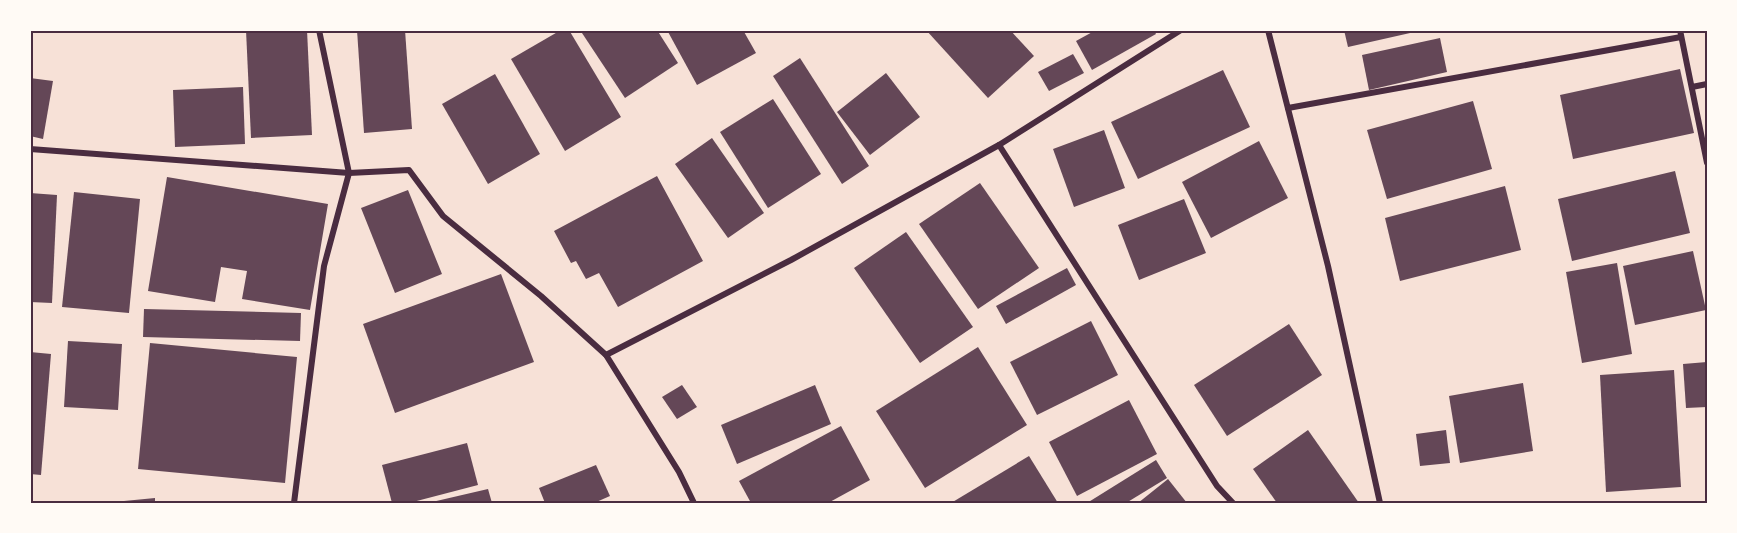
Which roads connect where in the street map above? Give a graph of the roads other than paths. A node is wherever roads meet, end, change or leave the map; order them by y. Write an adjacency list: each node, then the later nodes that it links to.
1 (319, 30): 11 (street)
2 (1181, 30): 8 (street)
3 (1268, 30): 7 (street)
4 (1680, 33): 6 (street); 7 (street)
5 (1707, 84): 6 (street)
6 (1692, 87): 10 (street)
7 (1288, 108): 16 (street)
8 (999, 145): 12 (street); 15 (street)
9 (30, 149): 11 (street)
10 (1707, 163)
11 (349, 173): 12 (street); 13 (street)
12 (606, 355): 14 (street)
13 (294, 503)
14 (694, 503)
15 (1233, 503)
16 (1380, 503)

